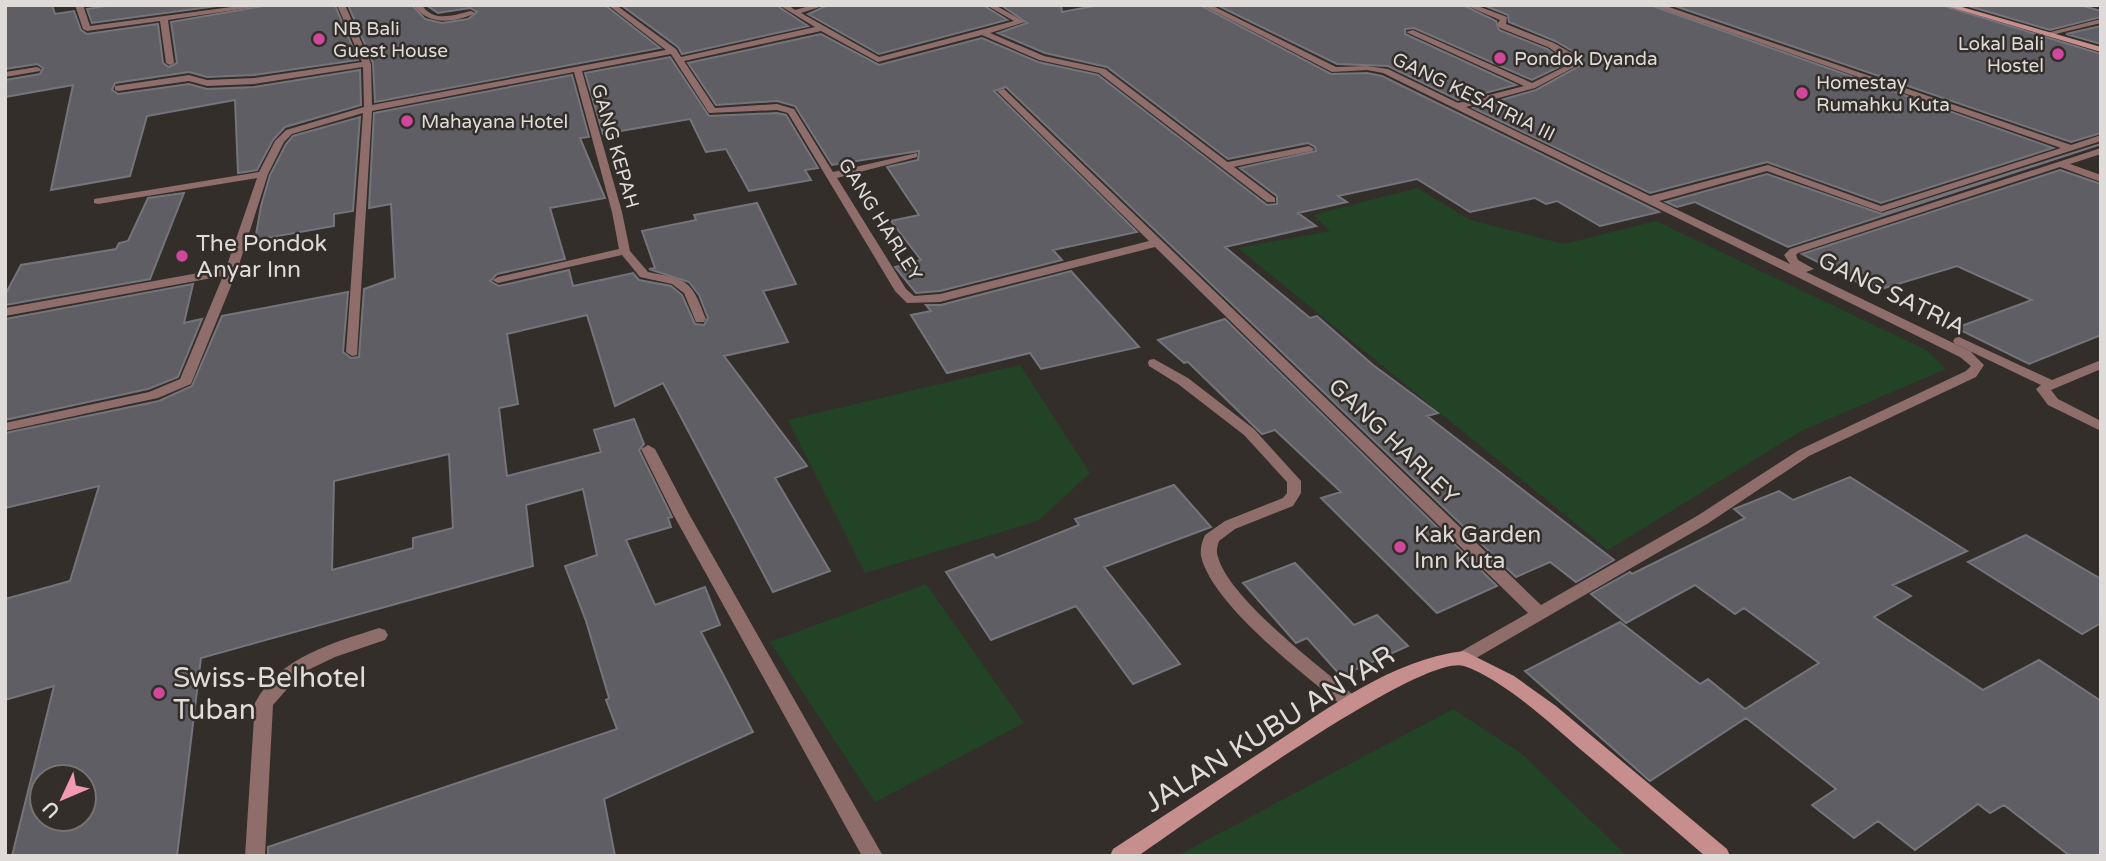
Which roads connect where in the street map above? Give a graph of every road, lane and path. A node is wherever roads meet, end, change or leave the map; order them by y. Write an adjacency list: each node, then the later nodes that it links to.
1 (79, 5): 17 (street)
2 (201, 5): 16 (street)
3 (264, 5): 16 (street)
4 (341, 5): 27 (street)
5 (418, 5): 15 (street)
6 (611, 5): 24 (street)
7 (782, 5): 14 (street)
8 (822, 5): 14 (street)
9 (989, 5): 21 (street)
10 (1205, 5): 34 (street, GANG KESATRIA III)
11 (1468, 5): 31 (street)
12 (1655, 5): 37 (street)
13 (1945, 5): 22 (street)
14 (795, 12): 19 (street)
15 (471, 13)
16 (199, 15): 17 (street)
17 (164, 20): 26 (street)
18 (2101, 21): 22 (street)
19 (822, 28): 21 (street); 25 (street)
20 (1410, 32): 31 (street)
21 (985, 33): 42 (street)
22 (2048, 34): 23 (street)
23 (2101, 50)
24 (673, 51): 25 (street); 29 (street)
25 (679, 60): 44 (street, GANG HARLEY)
26 (170, 63)
27 (367, 64): 32 (street); 35 (street)
28 (37, 69): 30 (street)
29 (577, 69): 35 (street, GANG KEPAH); 50 (street, GANG KEPAH)
30 (5, 75)
31 (1532, 86): 34 (street)
32 (118, 88)
33 (1000, 91): 49 (street, GANG HARLEY)
34 (1460, 106): 47 (street, GANG KESATRIA III)
35 (368, 109): 43 (street, GANG KEPAH); 55 (street)
36 (2101, 138): 37 (street)
37 (2071, 148): 47 (street)
38 (1309, 149): 42 (street)
39 (2101, 151): 41 (street)
40 (914, 155): 44 (street)
41 (2060, 164): 45 (street); 58 (street)
42 (1228, 165): 46 (street)
43 (263, 174): 48 (street); 51 (street, GANG KEPAH)
44 (831, 176): 49 (street, GANG HARLEY)
45 (2101, 178)
46 (1270, 200)
47 (1649, 200): 62 (street, GANG SATRIA)
48 (97, 201)
49 (1156, 243): 62 (street, GANG HARLEY)
50 (625, 251): 52 (street); 54 (street)
51 (231, 271): 53 (street); 60 (street, GANG KEPAH)
52 (498, 280)
53 (5, 312)
54 (699, 319)
55 (352, 352)
56 (1154, 363): 65 (street)
57 (2101, 364): 58 (street)
58 (2049, 384): 59 (street)
59 (2101, 426)
60 (5, 427)
61 (648, 449): 67 (street)
62 (1540, 614): 64 (street, GANG SATRIA)
63 (379, 635): 66 (street)
64 (1464, 658): 65 (street, JALAN KUBU ANYAR); 69 (street)
65 (1351, 703): 68 (street, JALAN KUBU ANYAR)
66 (255, 856)
67 (873, 856)
68 (1120, 856)
69 (1720, 856)

